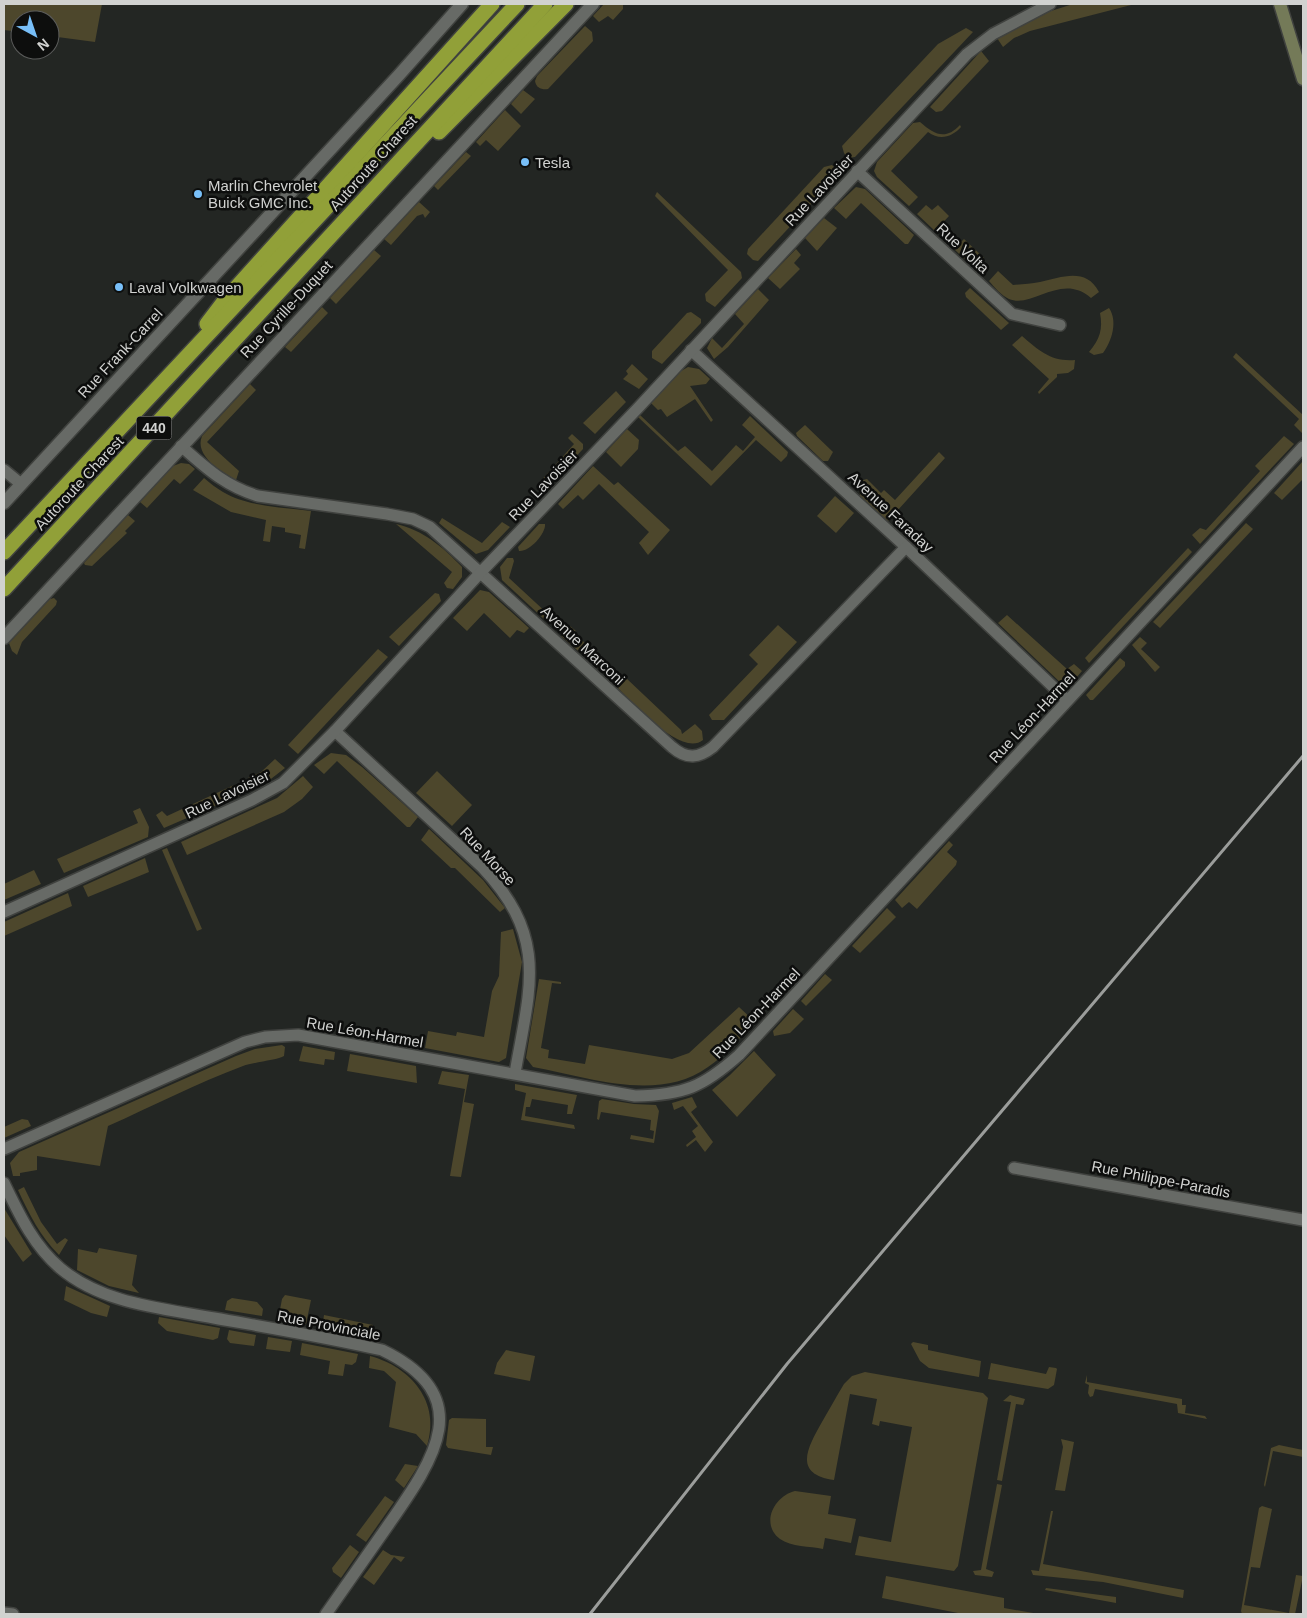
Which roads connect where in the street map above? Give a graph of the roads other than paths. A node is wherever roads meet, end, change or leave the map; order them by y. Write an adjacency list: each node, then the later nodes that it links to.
1 (462, 4): 18 (street, Rue Frank-Carrel)
2 (492, 4): 14 (highway)
3 (517, 4): 14 (highway, Autoroute Charest / 440)
4 (545, 4): 11 (highway, Autoroute Charest / 440)
5 (566, 4): 11 (highway)
6 (593, 4): 15 (street, Rue Cyrille-Duquet)
7 (1050, 4): 10 (street, Rue Lavoisier)
8 (1280, 4): 9 (main road)
9 (1303, 79)
10 (857, 171): 12 (street, Rue Volta); 13 (street, Rue Lavoisier)
11 (303, 267): 23 (highway, Autoroute Charest / 440)
12 (1060, 325)
13 (691, 350): 20 (street, Avenue Faraday); 22 (street, Rue Lavoisier)
14 (144, 404): 21 (highway, Autoroute Charest / 440)
15 (181, 446): 22 (street, Avenue Marconi); 24 (street, Rue Cyrille-Duquet)
16 (1303, 447): 25 (street, Rue Léon-Harmel)
17 (4, 470): 18 (street)
18 (21, 484): 19 (street, Rue Frank-Carrel)
19 (4, 503)
20 (906, 547): 22 (street, Avenue Marconi); 25 (street, Avenue Faraday)
21 (4, 552)
22 (481, 572): 26 (street, Rue Lavoisier)
23 (4, 590)
24 (4, 638)
25 (1067, 700): 28 (street, Rue Léon-Harmel)
26 (336, 731): 27 (street, Rue Lavoisier); 28 (street, Rue Morse)
27 (4, 912)
28 (515, 1073): 29 (street, Rue Léon-Harmel)
29 (4, 1149)
30 (1014, 1168): 32 (street, Rue Philippe-Paradis)
31 (4, 1183): 35 (street, Rue Provinciale)
32 (1303, 1220)
33 (4, 1612): 34 (street)
34 (13, 1614)
35 (326, 1614)

